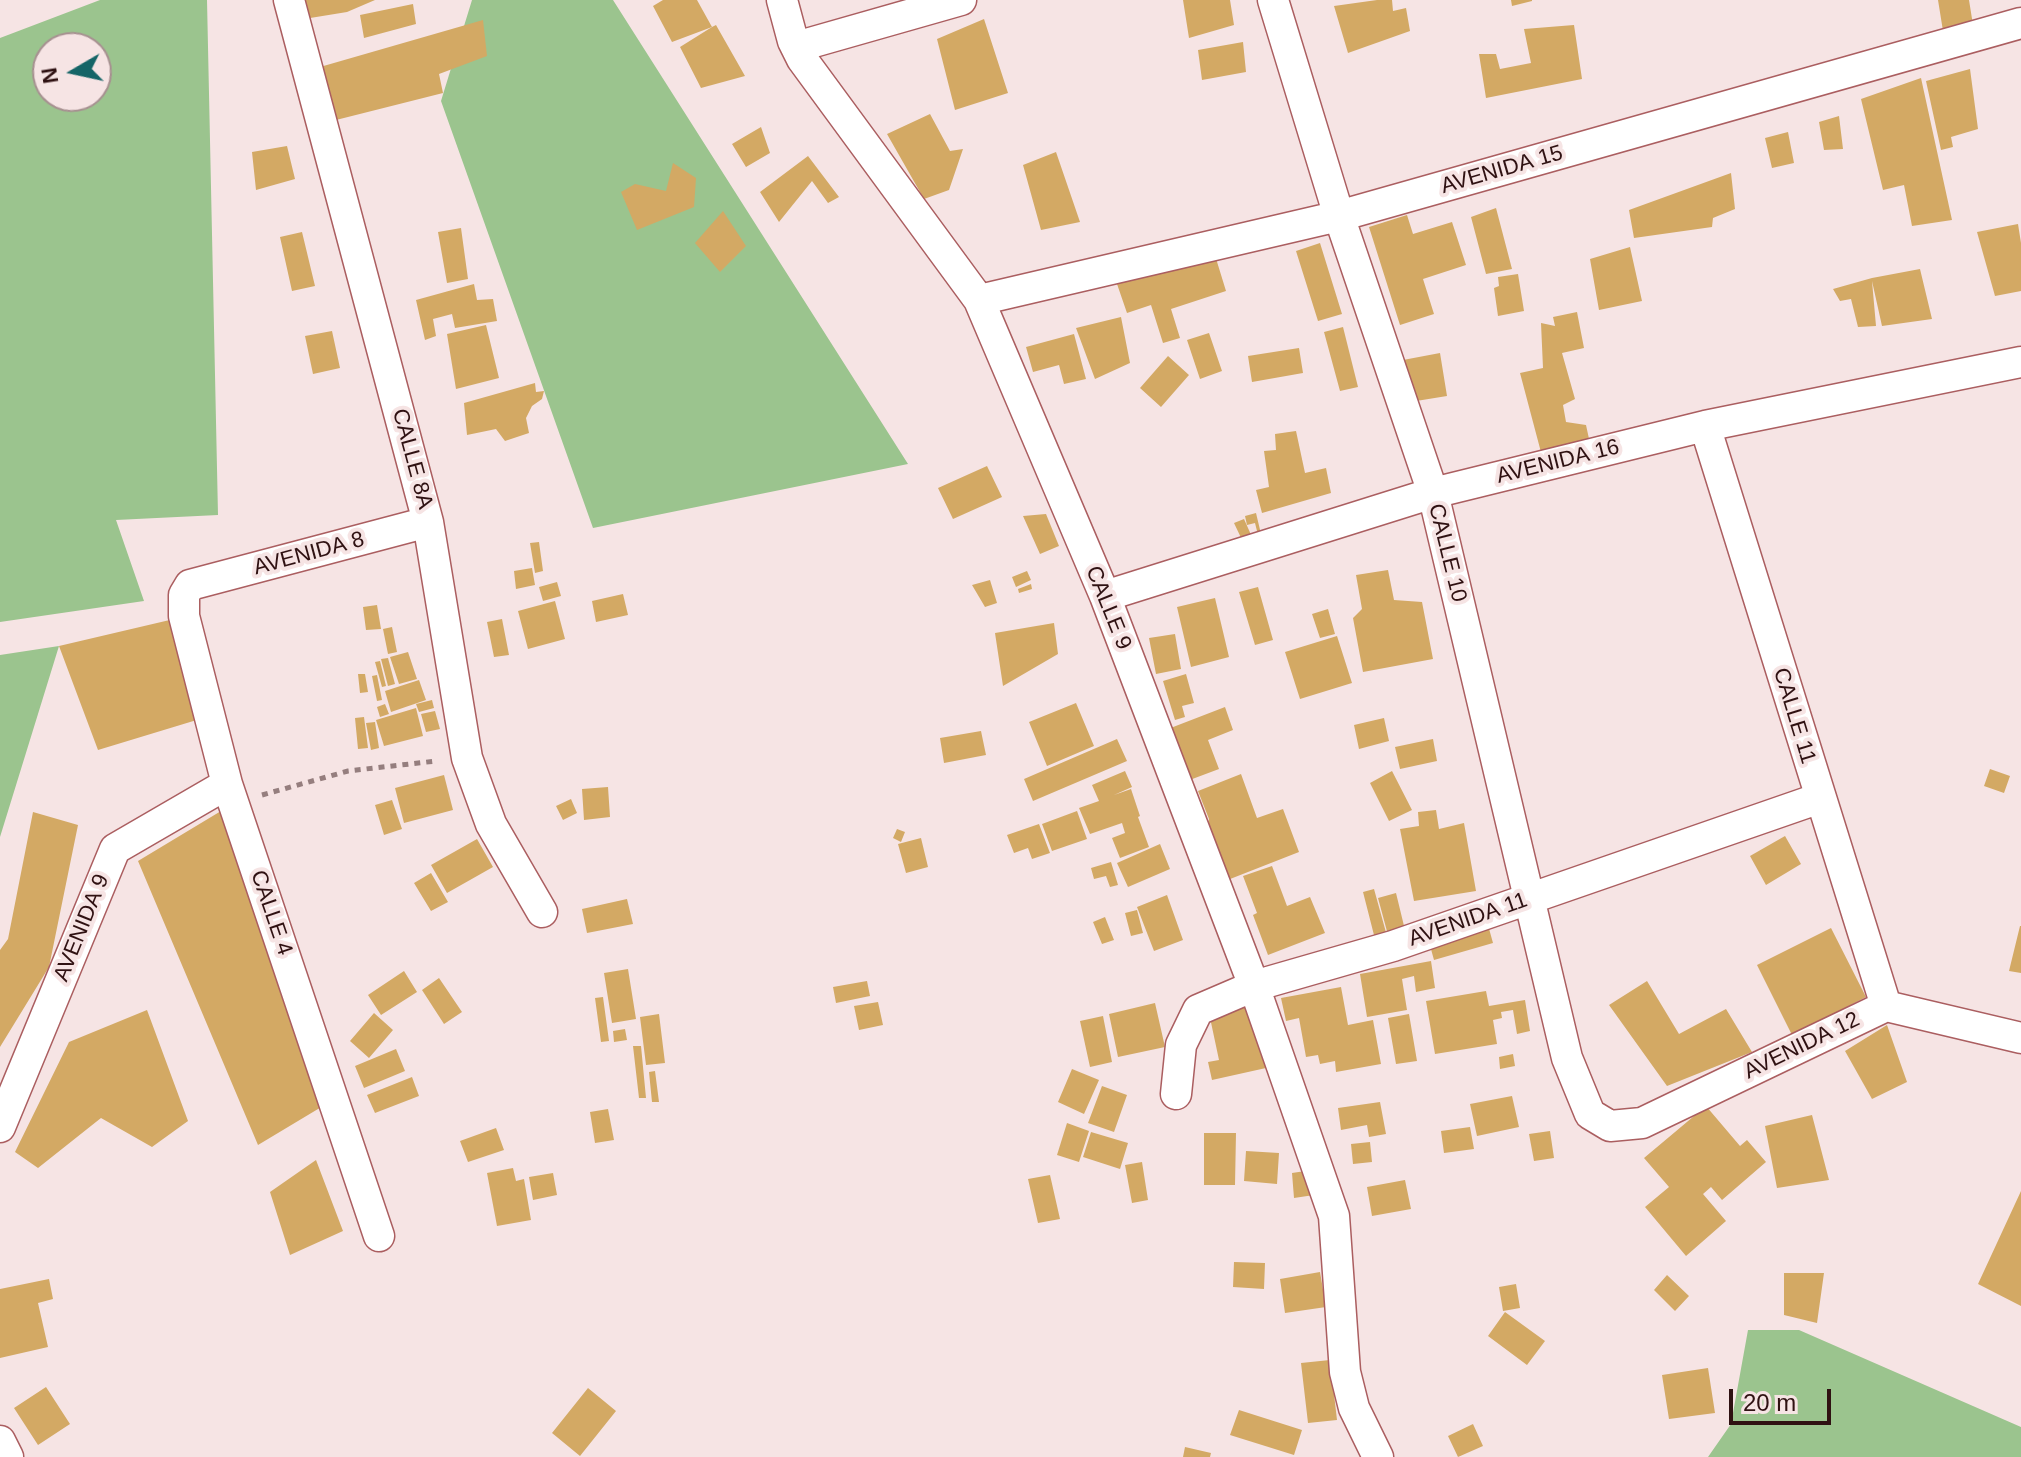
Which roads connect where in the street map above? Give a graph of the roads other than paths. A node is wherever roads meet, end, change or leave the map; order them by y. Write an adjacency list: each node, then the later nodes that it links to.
1 (289, 0): 13 (street, CALLE 8A)
2 (763, 0): 7 (street)
3 (782, 0): 7 (street, CALLE 9)
4 (961, 0): 7 (street)
5 (1273, 0): 8 (street, CALLE 10)
6 (2021, 23): 8 (street, AVENIDA 15)
7 (794, 44): 9 (street, CALLE 9)
8 (1339, 216): 9 (street, AVENIDA 15); 12 (street, CALLE 10)
9 (979, 300): 15 (street, CALLE 9)
10 (2021, 362): 11 (street, AVENIDA 16)
11 (1705, 426): 12 (street, AVENIDA 16); 17 (street, CALLE 11)
12 (1433, 493): 15 (street, AVENIDA 16); 18 (street, CALLE 10)
13 (428, 522): 14 (street, AVENIDA 8); 19 (street, CALLE 8A)
14 (190, 585): 16 (street, CALLE 4)
15 (1105, 596): 20 (street, CALLE 9)
16 (231, 795): 25 (street, AVENIDA 9); 26 (street, CALLE 4)
17 (1820, 798): 18 (street, AVENIDA 11); 21 (street, CALLE 11)
18 (1531, 899): 20 (street, AVENIDA 11); 24 (street, CALLE 10)
19 (542, 912)
20 (1254, 986): 23 (street, AVENIDA 11); 29 (street, CALLE 9)
21 (1886, 1006): 22 (street, AVENIDA 12); 24 (street, AVENIDA 12)
22 (2021, 1038)
23 (1176, 1094)
24 (1590, 1114)
25 (0, 1127)
26 (379, 1236)
27 (0, 1441): 28 (street)
28 (8, 1457)
29 (1378, 1457)

